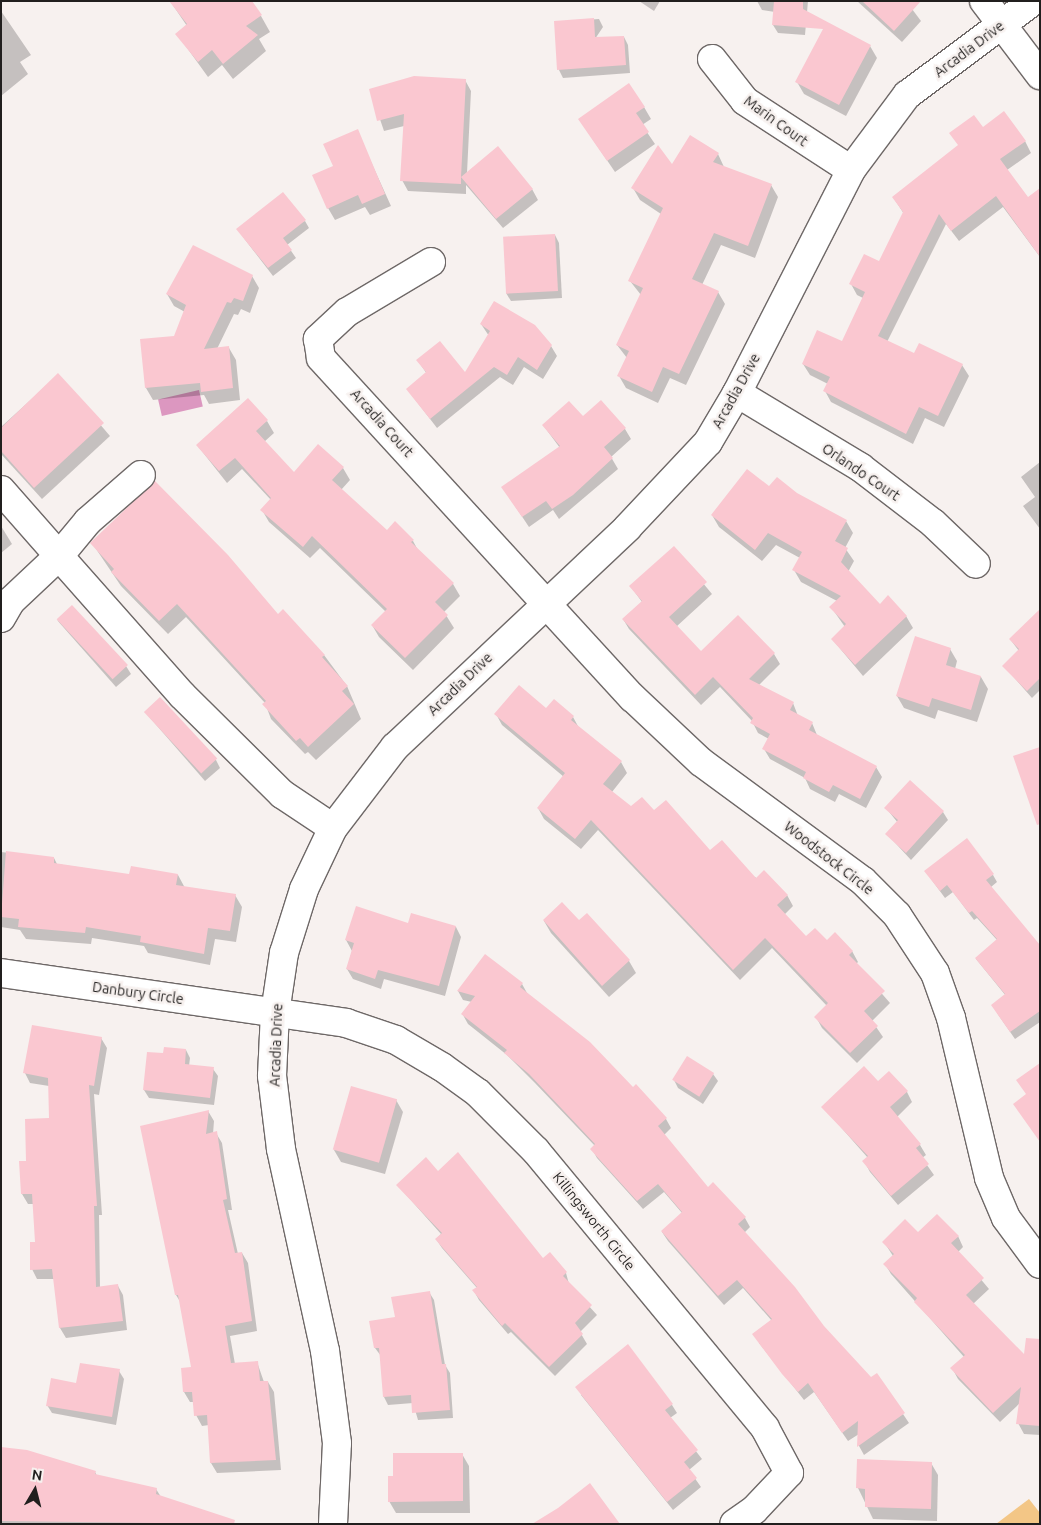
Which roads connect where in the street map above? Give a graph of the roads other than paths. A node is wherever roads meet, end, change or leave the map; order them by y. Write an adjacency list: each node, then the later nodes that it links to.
1 (984, 1): 3 (street)
2 (1033, 1): 3 (street, Arcadia Drive)
3 (1002, 24): 5 (street); 6 (street, Arcadia Drive)
4 (712, 59): 6 (street, Marin Court)
5 (1040, 74)
6 (851, 170): 8 (street, Arcadia Drive)
7 (430, 262): 13 (street, Arcadia Court)
8 (737, 393): 12 (street, Orlando Court); 13 (street, Arcadia Drive)
9 (141, 475): 11 (street)
10 (1, 490): 11 (street)
11 (59, 556): 14 (street); 15 (street)
12 (976, 564)
13 (546, 604): 15 (street, Arcadia Drive); 18 (street, Woodstock Circle)
14 (1, 618)
15 (333, 828): 17 (street, Arcadia Drive)
16 (1, 973): 17 (street, Danbury Circle)
17 (275, 1013): 19 (street, Arcadia Drive); 20 (street, Killingsworth Circle)
18 (1040, 1264)
19 (332, 1524)
20 (734, 1524)

